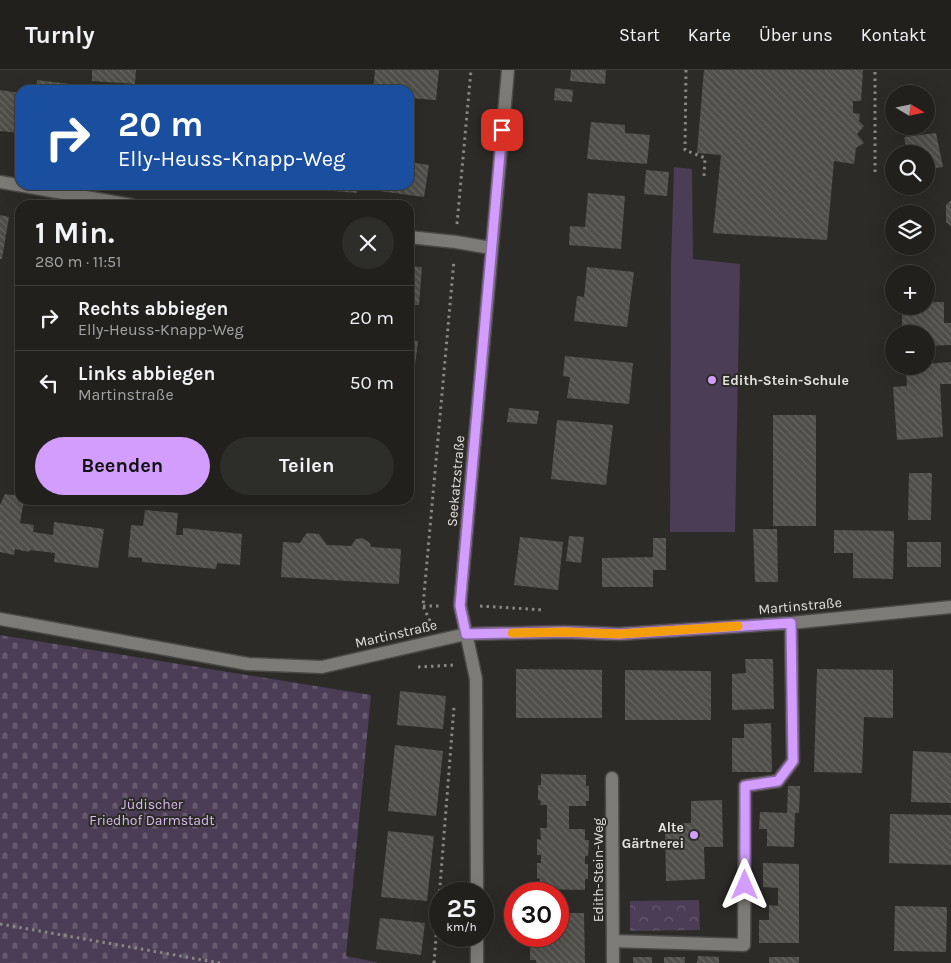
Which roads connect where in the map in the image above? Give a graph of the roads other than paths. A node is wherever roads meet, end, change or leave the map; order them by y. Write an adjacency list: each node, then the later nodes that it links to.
1 (508, 70): 7 (street, Seekatzstraße)
2 (0, 182): 3 (street)
3 (15, 185)
4 (46, 190): 5 (street)
5 (103, 200)
6 (414, 238): 7 (street)
7 (491, 248): 11 (street, Seekatzstraße)
8 (951, 607): 10 (street, Martinstraße)
9 (0, 620): 11 (street, Martinstraße)
10 (791, 623): 11 (street, Martinstraße); 14 (street)
11 (466, 634): 13 (street, Seekatzstraße)
12 (612, 778): 14 (street, Edith-Stein-Weg)
13 (477, 882)
14 (613, 942): 17 (street, Edith-Stein-Weg)
15 (477, 947): 16 (street)
16 (477, 963)
17 (613, 963)

